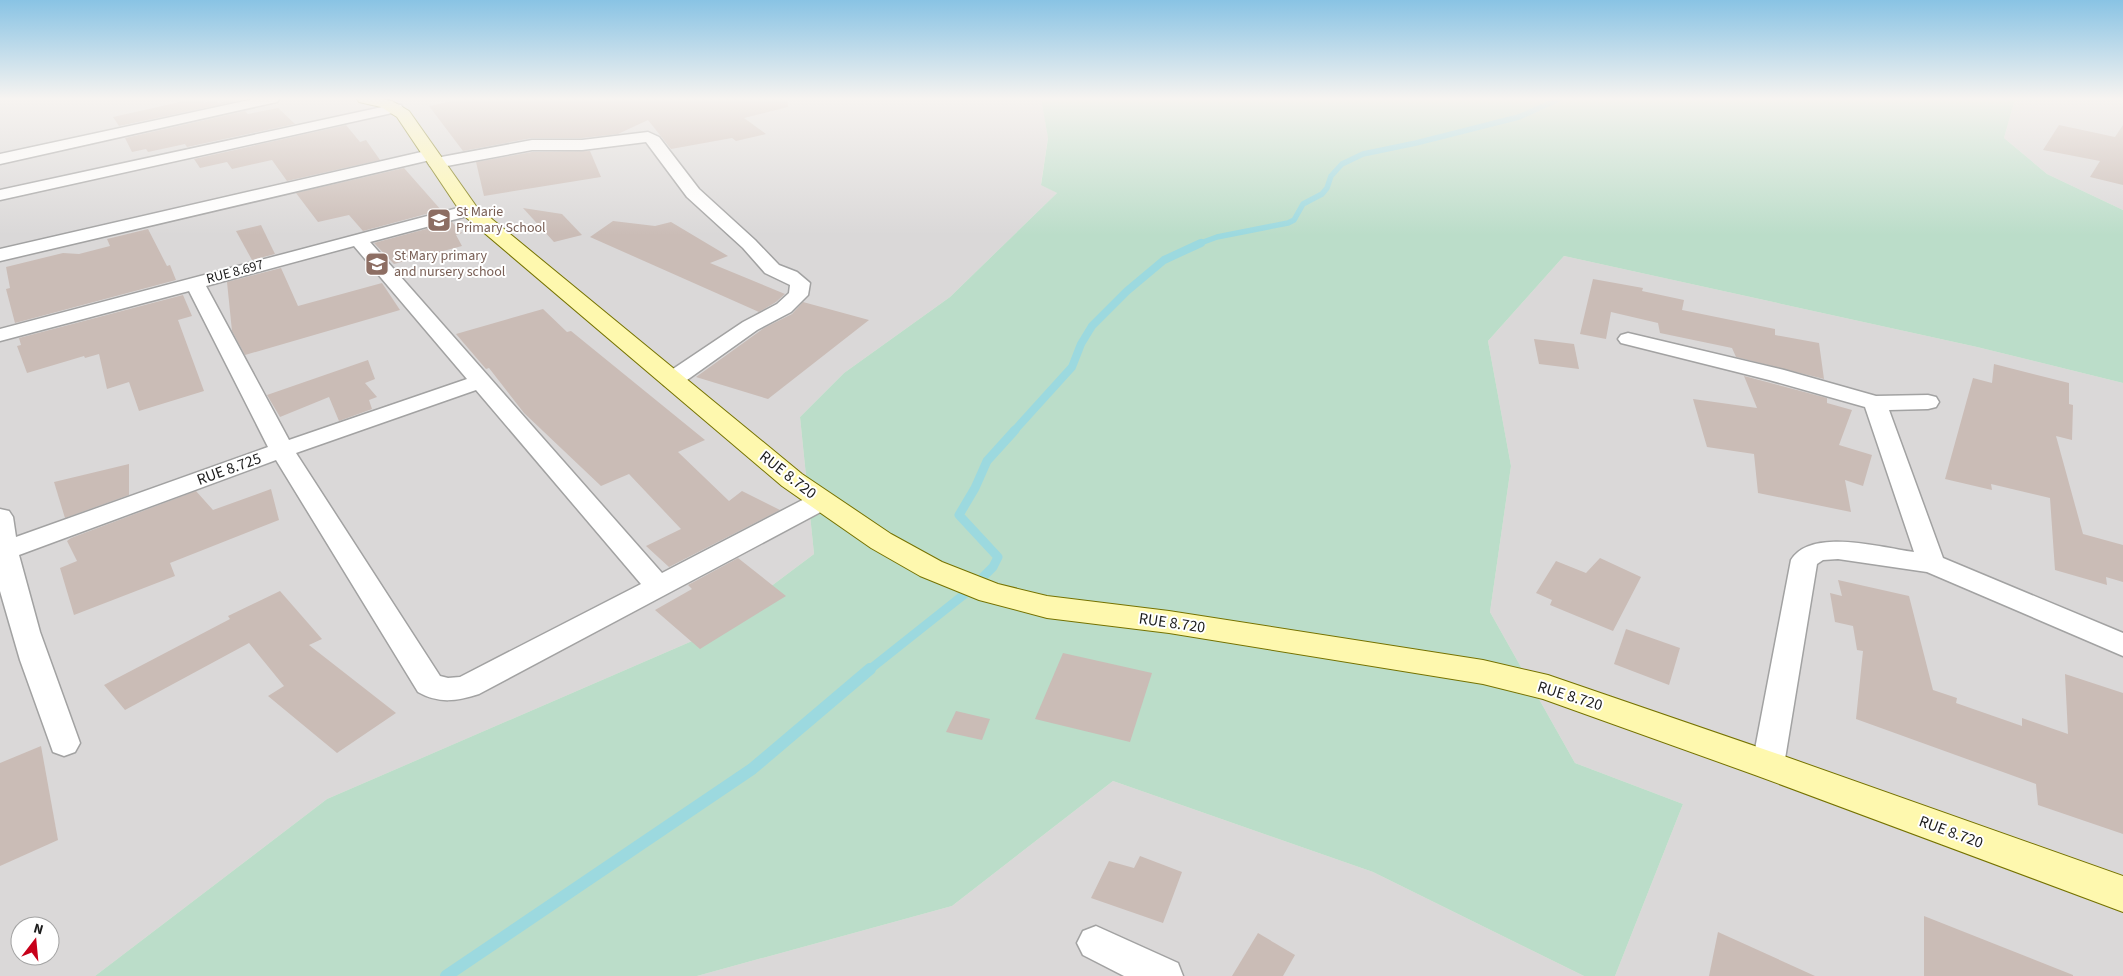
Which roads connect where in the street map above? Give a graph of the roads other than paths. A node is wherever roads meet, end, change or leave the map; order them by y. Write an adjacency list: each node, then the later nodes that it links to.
1 (66, 145): 6 (street)
2 (230, 145): 8 (street)
3 (423, 145): 7 (main road, RUE 8.720)
4 (586, 145): 7 (street)
5 (657, 145): 15 (street)
6 (0, 159)
7 (433, 159): 9 (main road, RUE 8.720); 11 (street)
8 (0, 195)
9 (469, 210): 10 (street, RUE 8.697); 15 (main road, RUE 8.720)
10 (359, 240): 12 (street, RUE 8.697); 16 (street)
11 (0, 255)
12 (195, 283): 13 (street, RUE 8.697); 19 (street, RUE 8.725)
13 (0, 335)
14 (1628, 339): 18 (street)
15 (672, 380): 20 (main road, RUE 8.720)
16 (481, 381): 19 (street); 24 (street)
17 (1928, 402): 18 (street)
18 (1875, 403): 23 (street)
19 (282, 450): 22 (street, RUE 8.725); 24 (street)
20 (821, 502): 24 (street); 27 (main road, RUE 8.720)
21 (0, 517): 22 (street)
22 (2, 551): 26 (street)
23 (1932, 564): 25 (street); 27 (street)
24 (658, 586)
25 (2123, 645)
26 (64, 743)
27 (1768, 765): 28 (main road, RUE 8.720)
28 (2123, 894)
29 (1096, 943): 30 (street)
30 (1164, 976)

